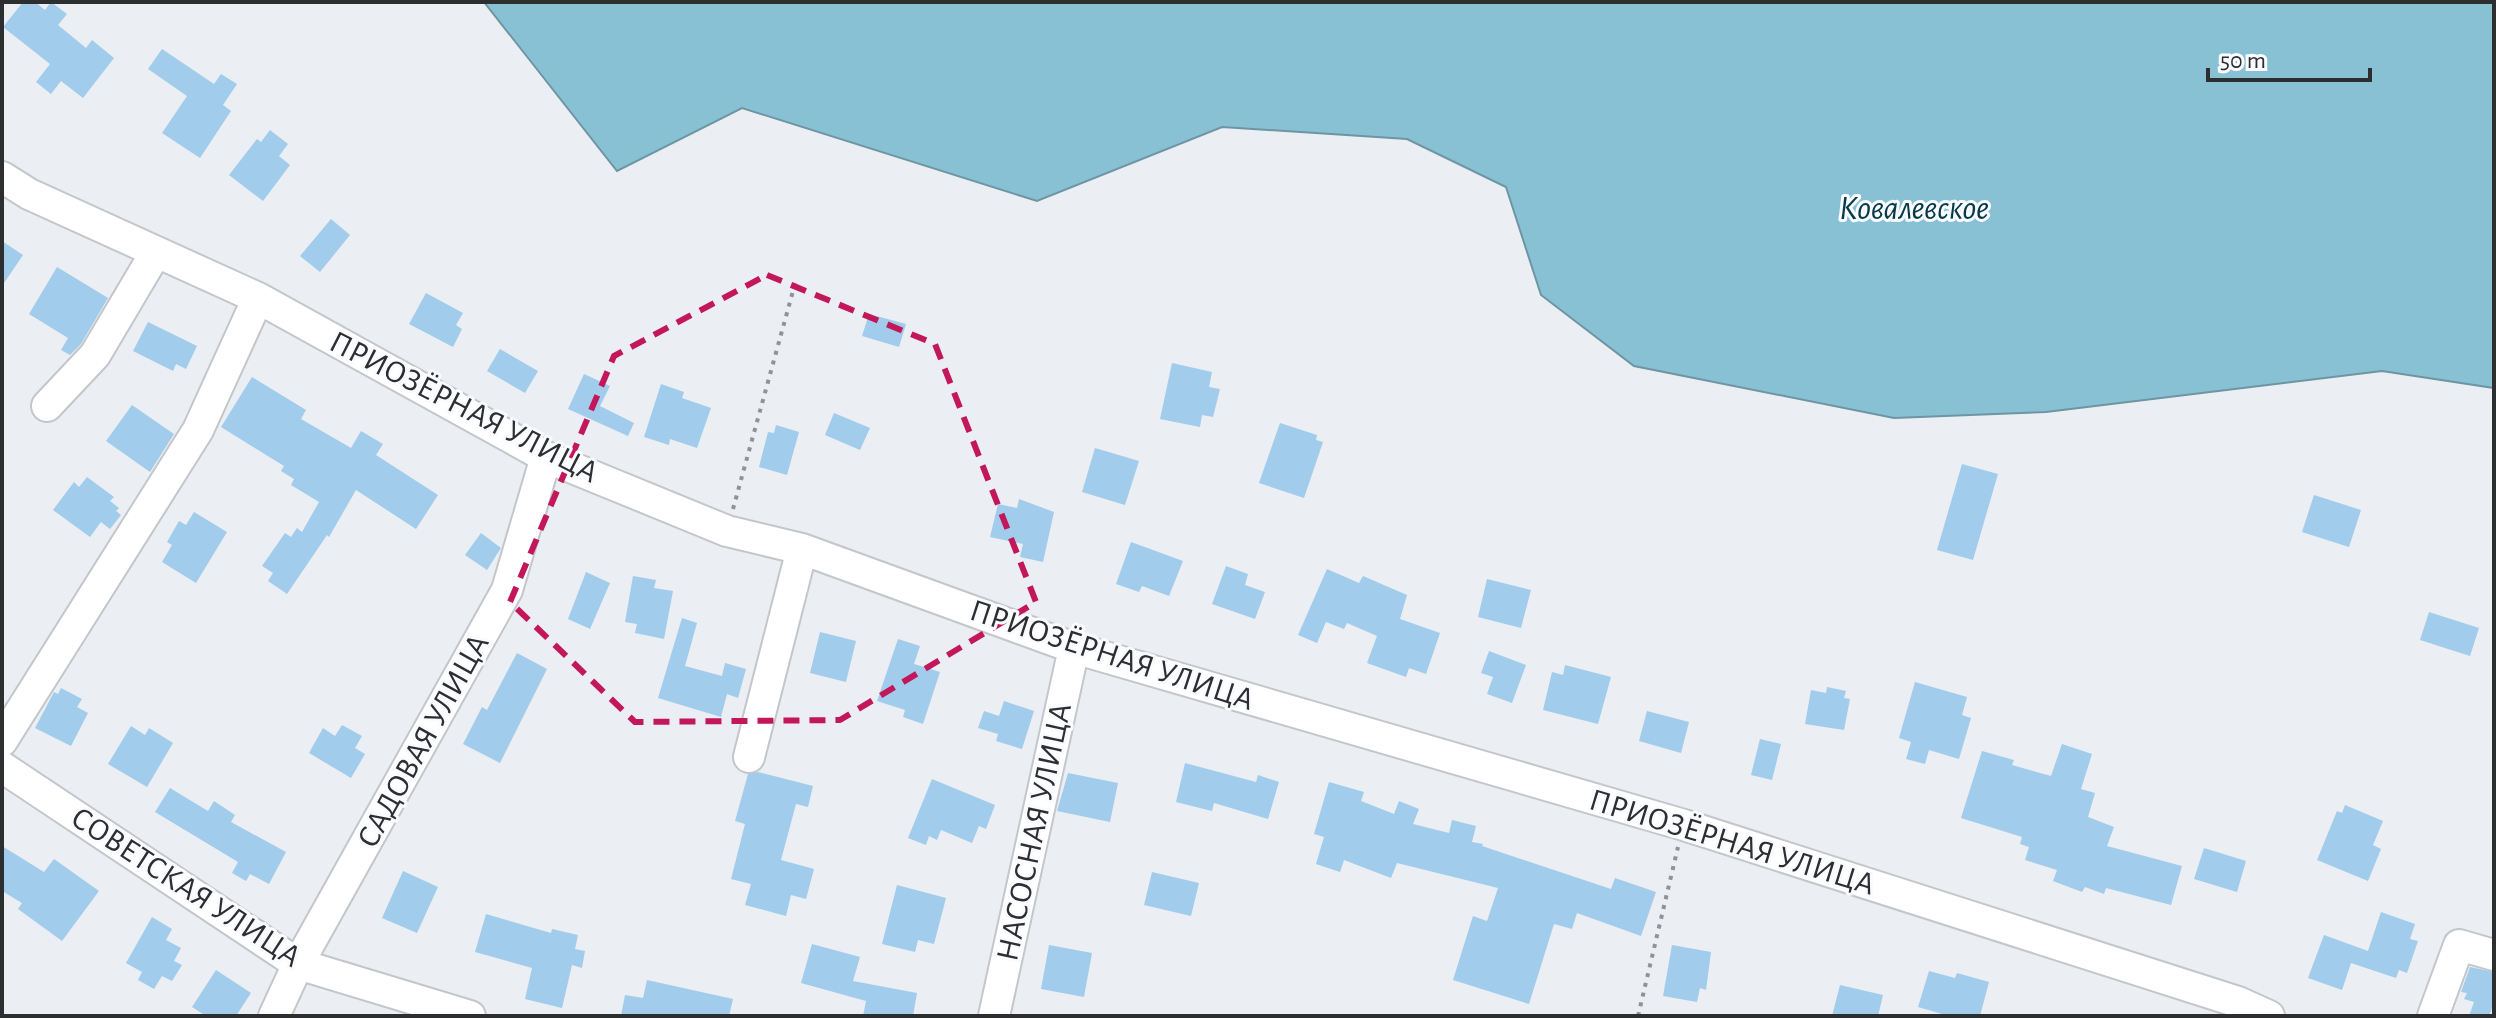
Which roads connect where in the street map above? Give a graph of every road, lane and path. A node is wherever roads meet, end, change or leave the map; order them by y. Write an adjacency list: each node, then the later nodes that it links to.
1 (2, 177): 2 (street, ПРИОЗЁРНАЯ УЛИЦА)
2 (156, 252): 4 (street, ПРИОЗЁРНАЯ УЛИЦА); 5 (street)
3 (796, 280): 7 (path)
4 (258, 298): 6 (street, ПРИОЗЁРНАЯ УЛИЦА); 10 (street)
5 (47, 406)
6 (546, 457): 7 (street, ПРИОЗЁРНАЯ УЛИЦА); 15 (street, САДОВАЯ УЛИЦА)
7 (727, 531): 8 (street, ПРИОЗЁРНАЯ УЛИЦА)
8 (802, 549): 9 (street, ПРИОЗЁРНАЯ УЛИЦА); 11 (street)
9 (1074, 648): 13 (street, ПРИОЗЁРНАЯ УЛИЦА); 19 (street, НАСОСНАЯ УЛИЦА)
10 (2, 741)
11 (749, 757)
12 (2, 767): 15 (street, СОВЕТСКАЯ УЛИЦА)
13 (1684, 825): 16 (street, ПРИОЗЁРНАЯ УЛИЦА); 20 (path)
14 (2494, 955): 22 (street)
15 (298, 964): 17 (street, САДОВАЯ УЛИЦА); 18 (street, СОВЕТСКАЯ УЛИЦА)
16 (2212, 1006): 21 (street, ПРИОЗЁРНАЯ УЛИЦА)
17 (274, 1016)
18 (470, 1016)
19 (994, 1016)
20 (1638, 1016)
21 (2269, 1016)
22 (2433, 1016)

